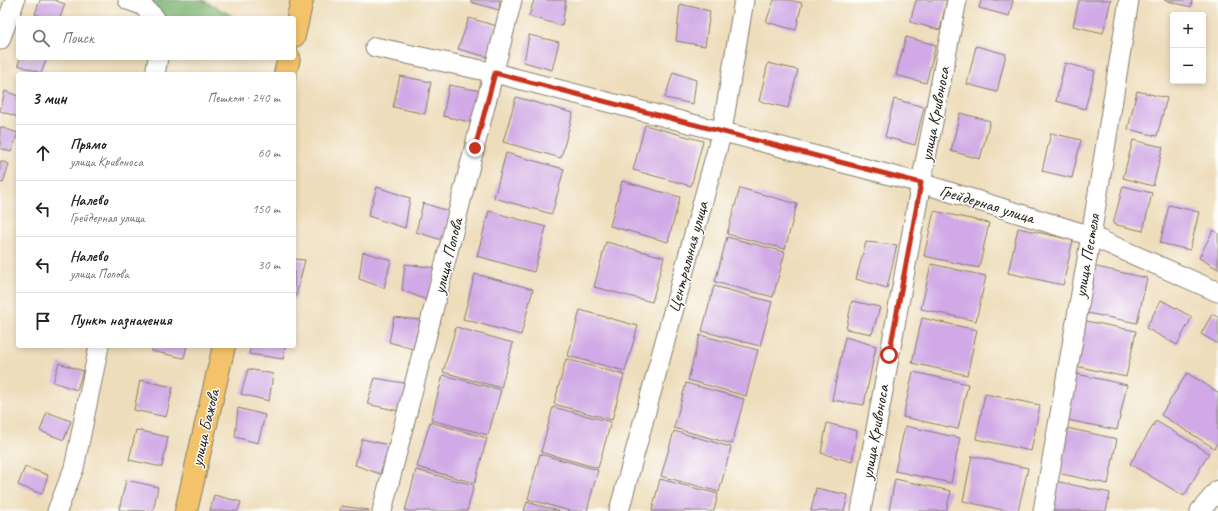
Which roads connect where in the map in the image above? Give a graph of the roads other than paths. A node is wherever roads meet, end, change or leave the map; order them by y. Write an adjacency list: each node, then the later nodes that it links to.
1 (15, 0): 10 (street)
2 (128, 0): 8 (street)
3 (302, 0): 9 (main road)
4 (512, 0): 16 (street, улица Попова)
5 (744, 0): 17 (street, Центральная улица)
6 (957, 0): 18 (street, улица Кривоноса)
7 (1129, 0): 19 (street, улица Пестеля)
8 (153, 16)
9 (296, 27)
10 (0, 40)
11 (375, 47): 16 (street, Грейдерная улица)
12 (158, 60): 14 (street)
13 (289, 60): 15 (main road)
14 (155, 72)
15 (286, 72)
16 (495, 73): 17 (street, Грейдерная улица); 26 (street, улица Попова)
17 (722, 131): 18 (street, Грейдерная улица); 27 (street, Центральная улица)
18 (921, 183): 19 (street, Грейдерная улица); 28 (street, улица Кривоноса)
19 (1091, 236): 20 (street, Грейдерная улица); 29 (street, улица Пестеля)
20 (1218, 292)
21 (99, 348): 24 (street)
22 (224, 348): 25 (main road, улица Бажова)
23 (1218, 490): 30 (street)
24 (57, 511)
25 (186, 511)
26 (382, 511)
27 (619, 511)
28 (861, 511)
29 (1043, 511)
30 (1200, 511)

